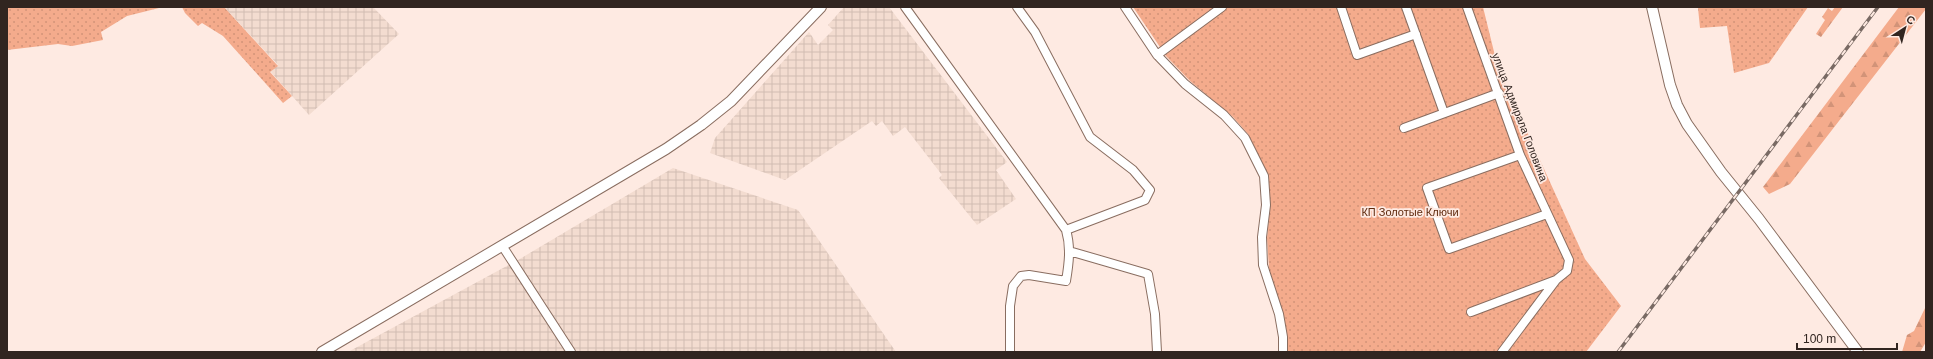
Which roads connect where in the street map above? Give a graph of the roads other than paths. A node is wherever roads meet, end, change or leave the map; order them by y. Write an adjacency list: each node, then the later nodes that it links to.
1 (821, 7): 18 (street)
2 (905, 7): 17 (street)
3 (1017, 7): 17 (street)
4 (1125, 7): 11 (street)
5 (1222, 7): 11 (street)
6 (1341, 7): 10 (street)
7 (1406, 7): 10 (street)
8 (1467, 7): 12 (street, улица Адмирала Головина)
9 (1652, 7): 28 (street)
10 (1416, 34): 13 (street)
11 (1157, 56): 26 (street)
12 (1498, 93): 13 (street); 15 (street, улица Адмирала Головина)
13 (1444, 113): 14 (street)
14 (1404, 128)
15 (1520, 155): 16 (street, улица Адмирала Головина); 16 (street)
16 (1548, 214): 20 (street, улица Адмирала Головина)
17 (1066, 230): 19 (street)
18 (502, 247): 22 (street); 23 (street)
19 (1070, 252): 24 (street); 25 (street)
20 (1556, 280): 21 (street); 27 (street, улица Адмирала Головина)
21 (1471, 312)
22 (322, 352)
23 (571, 352)
24 (1010, 352)
25 (1157, 352)
26 (1283, 352)
27 (1502, 352)
28 (1858, 352)

